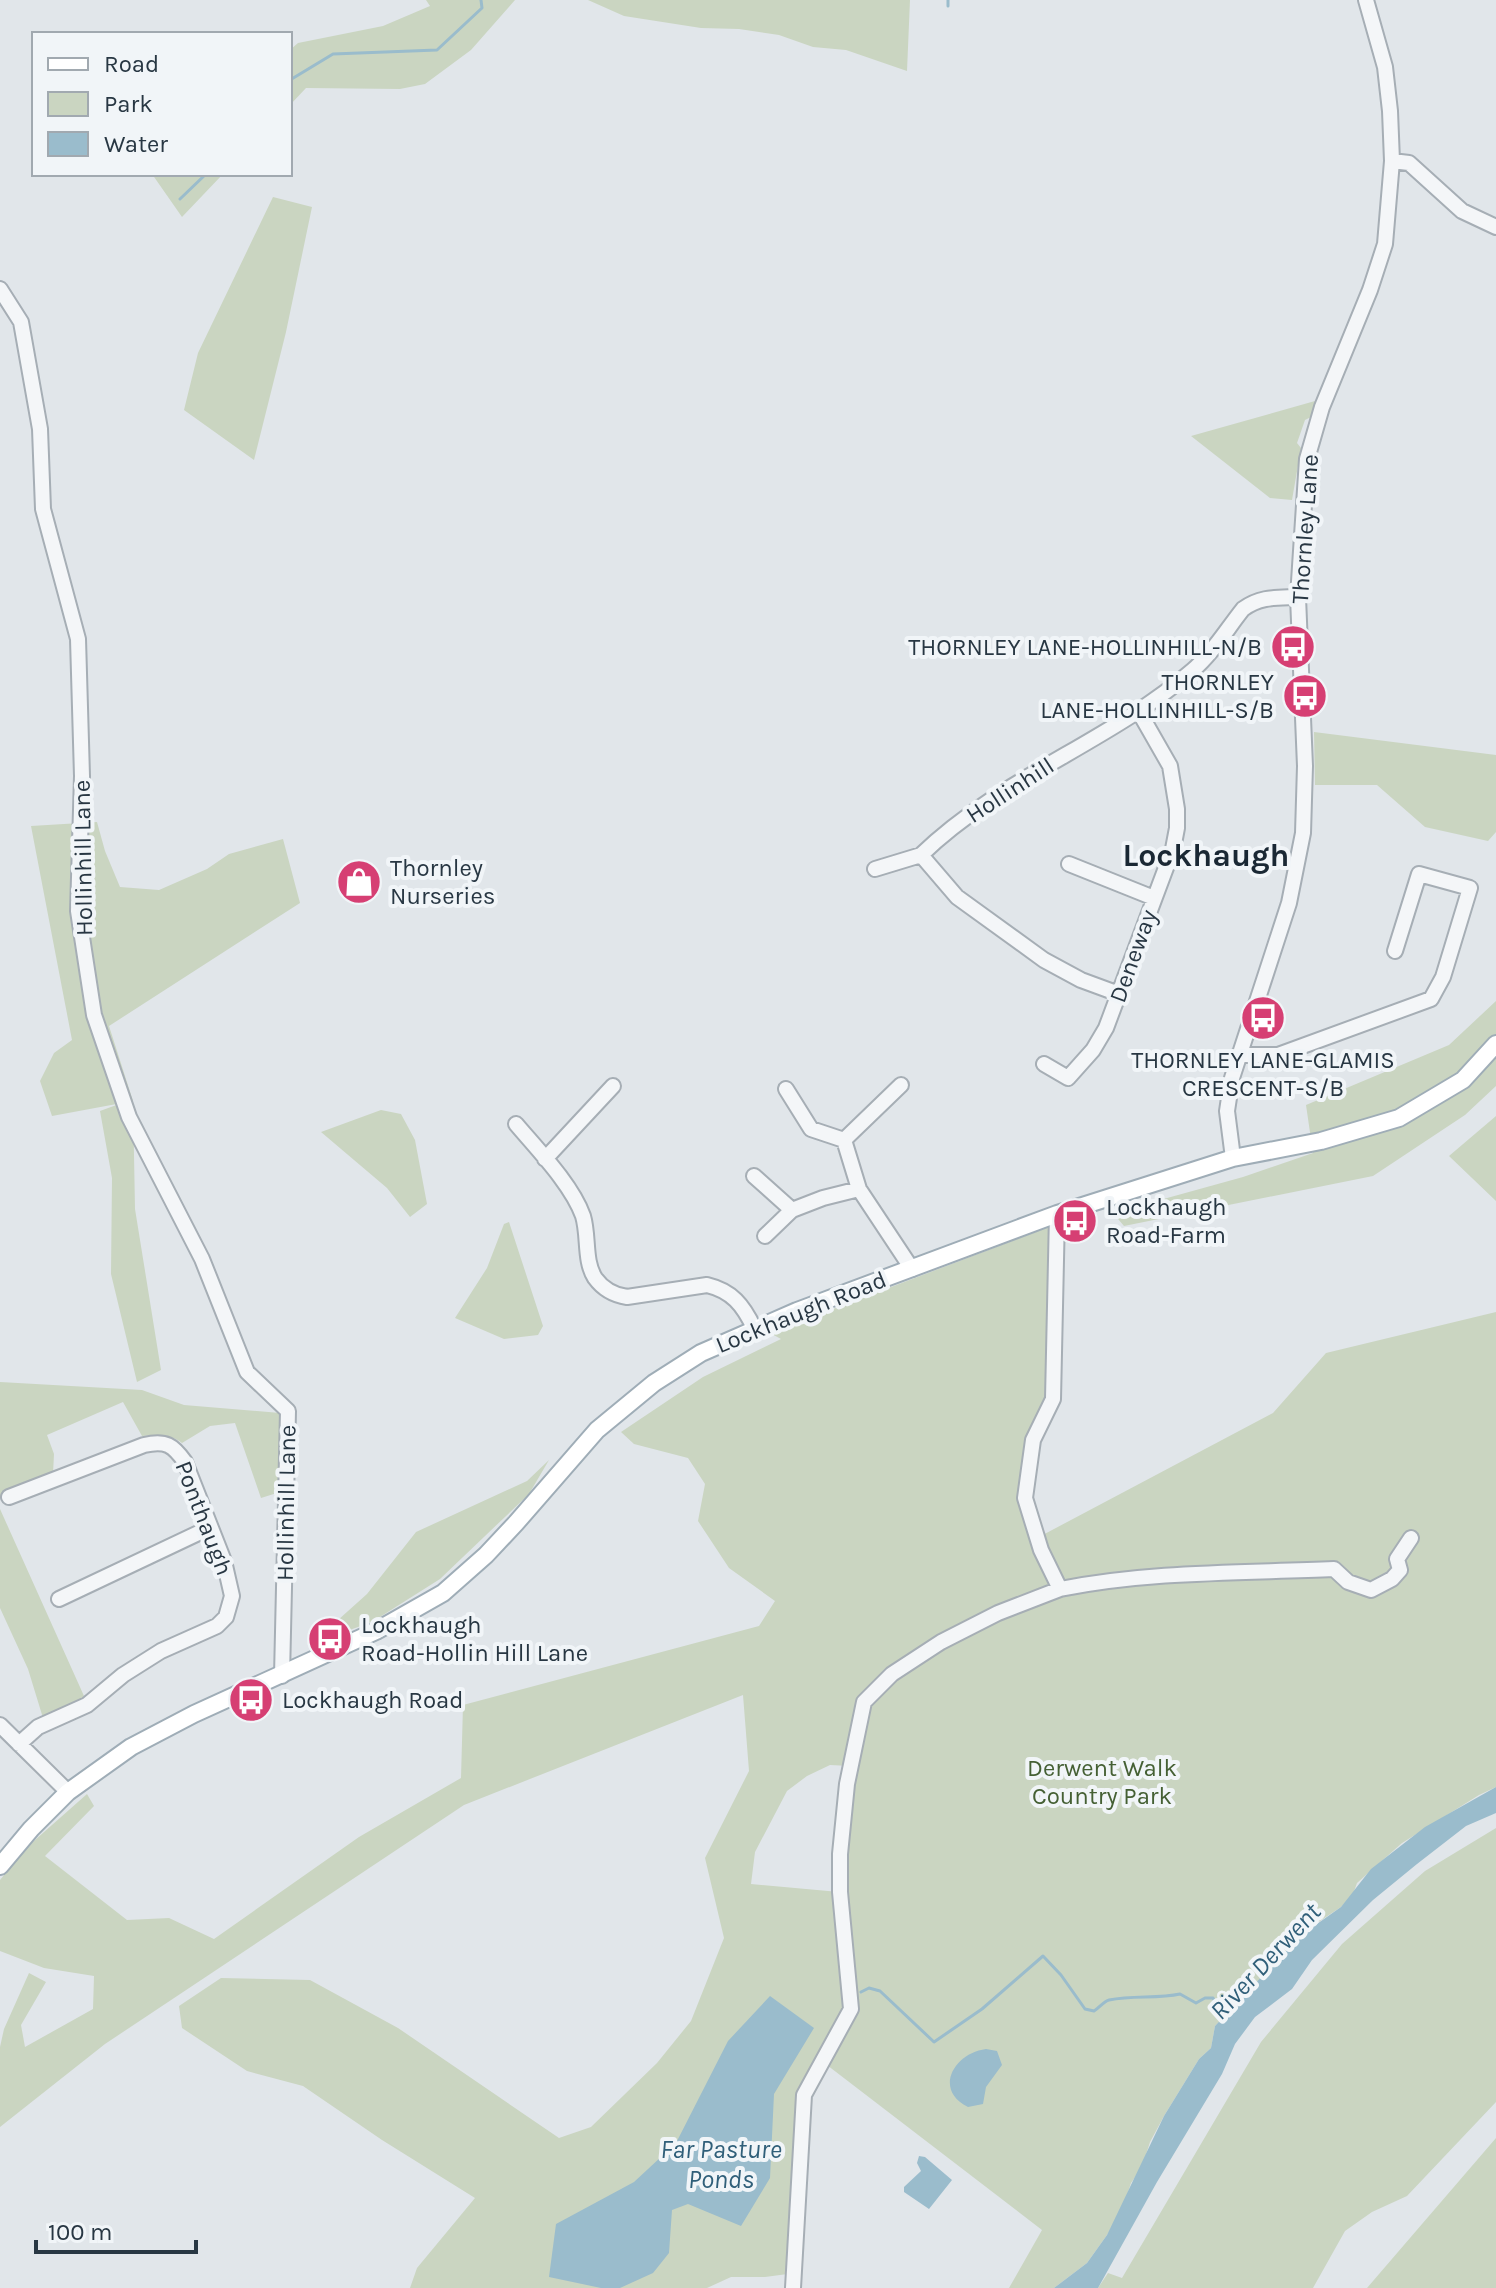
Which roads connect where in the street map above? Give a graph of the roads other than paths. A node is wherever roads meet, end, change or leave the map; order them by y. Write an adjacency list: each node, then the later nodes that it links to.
1 (1366, 0): 2 (street, Thornley Lane)
2 (1392, 161): 3 (street); 5 (street, Thornley Lane)
3 (1496, 227)
4 (0, 289): 35 (street, Hollinhill Lane)
5 (1298, 597): 6 (street, Hollinhill); 14 (street, Thornley Lane)
6 (1138, 710): 7 (street, Hollinhill); 10 (street, Deneway)
7 (921, 855): 9 (street); 12 (street)
8 (1069, 864): 10 (street)
9 (875, 869)
10 (1154, 898): 12 (street, Deneway)
11 (1395, 951): 14 (street)
12 (1119, 994): 15 (street, Deneway)
13 (1496, 1044): 21 (main road, Lockhaugh Road)
14 (1238, 1055): 21 (street, Thornley Lane)
15 (1044, 1064)
16 (901, 1085): 20 (street)
17 (613, 1086): 22 (street)
18 (786, 1089): 20 (street)
19 (516, 1124): 22 (street)
20 (844, 1140): 24 (street)
21 (1233, 1158): 26 (main road, Lockhaugh Road)
22 (545, 1159): 29 (street)
23 (754, 1176): 25 (street)
24 (859, 1189): 25 (street); 28 (street)
25 (792, 1210): 27 (street)
26 (1057, 1214): 28 (main road, Lockhaugh Road); 33 (street)
27 (765, 1236)
28 (912, 1269): 29 (main road, Lockhaugh Road)
29 (754, 1328): 35 (main road, Lockhaugh Road)
30 (9, 1497): 31 (street, Ponthaugh)
31 (209, 1528): 34 (street); 37 (street, Ponthaugh)
32 (1411, 1538): 33 (street)
33 (1058, 1584): 40 (street)
34 (59, 1599)
35 (282, 1676): 38 (main road, Lockhaugh Road)
36 (0, 1725): 37 (street)
37 (19, 1744): 38 (street)
38 (68, 1792): 39 (main road, Lockhaugh Road)
39 (0, 1866)
40 (793, 2288)

